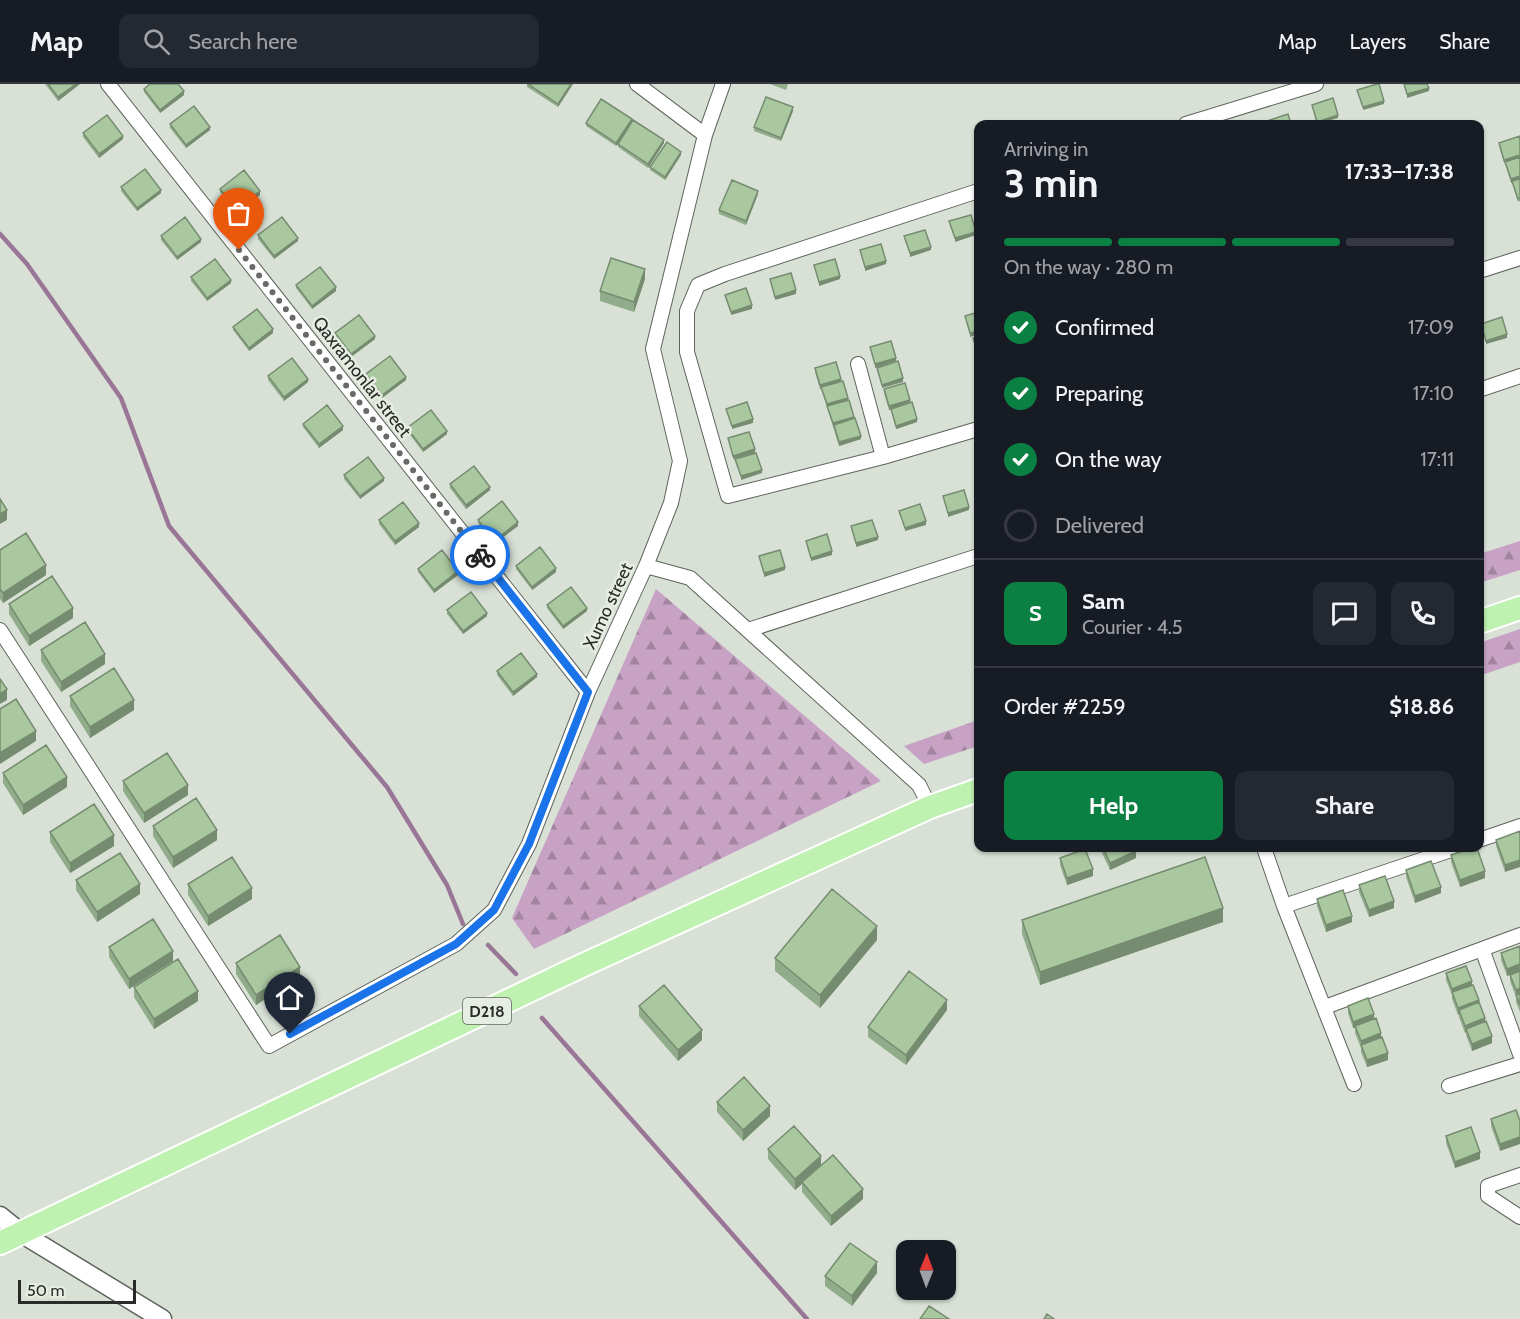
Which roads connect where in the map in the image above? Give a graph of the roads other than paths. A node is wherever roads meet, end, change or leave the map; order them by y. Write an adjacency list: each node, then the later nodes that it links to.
1 (108, 84): 21 (street, Qaxramonlar street)
2 (637, 84): 6 (street)
3 (723, 84): 6 (street, Xumo street)
4 (1316, 84): 5 (street)
5 (1199, 120)
6 (705, 135): 16 (street, Xumo street)
7 (974, 192): 14 (street)
8 (1520, 258): 9 (street)
9 (1484, 269)
10 (858, 364): 14 (street)
11 (1520, 376): 12 (street)
12 (1484, 388)
13 (974, 430): 14 (street)
14 (883, 457)
15 (974, 557): 20 (street)
16 (646, 566): 20 (street); 21 (street, Xumo street)
17 (1520, 608): 18 (main road)
18 (1484, 620)
19 (0, 630): 21 (street, Xumo street)
20 (747, 630): 23 (street)
21 (588, 692)
22 (974, 790): 23 (main road, D218)
23 (930, 807): 39 (main road, D218)
24 (1520, 826): 25 (street)
25 (1484, 838)
26 (1265, 852): 28 (street)
27 (1445, 852): 28 (street)
28 (1284, 906): 31 (street)
29 (1520, 935): 30 (street)
30 (1482, 949): 31 (street); 32 (street)
31 (1325, 1007): 34 (street)
32 (1520, 1054)
33 (1520, 1064): 35 (street)
34 (1353, 1084)
35 (1449, 1086)
36 (1520, 1175): 38 (street)
37 (0, 1216): 39 (street)
38 (1520, 1217)
39 (21, 1233): 40 (main road, D218); 41 (street)
40 (0, 1243)
41 (162, 1319)

